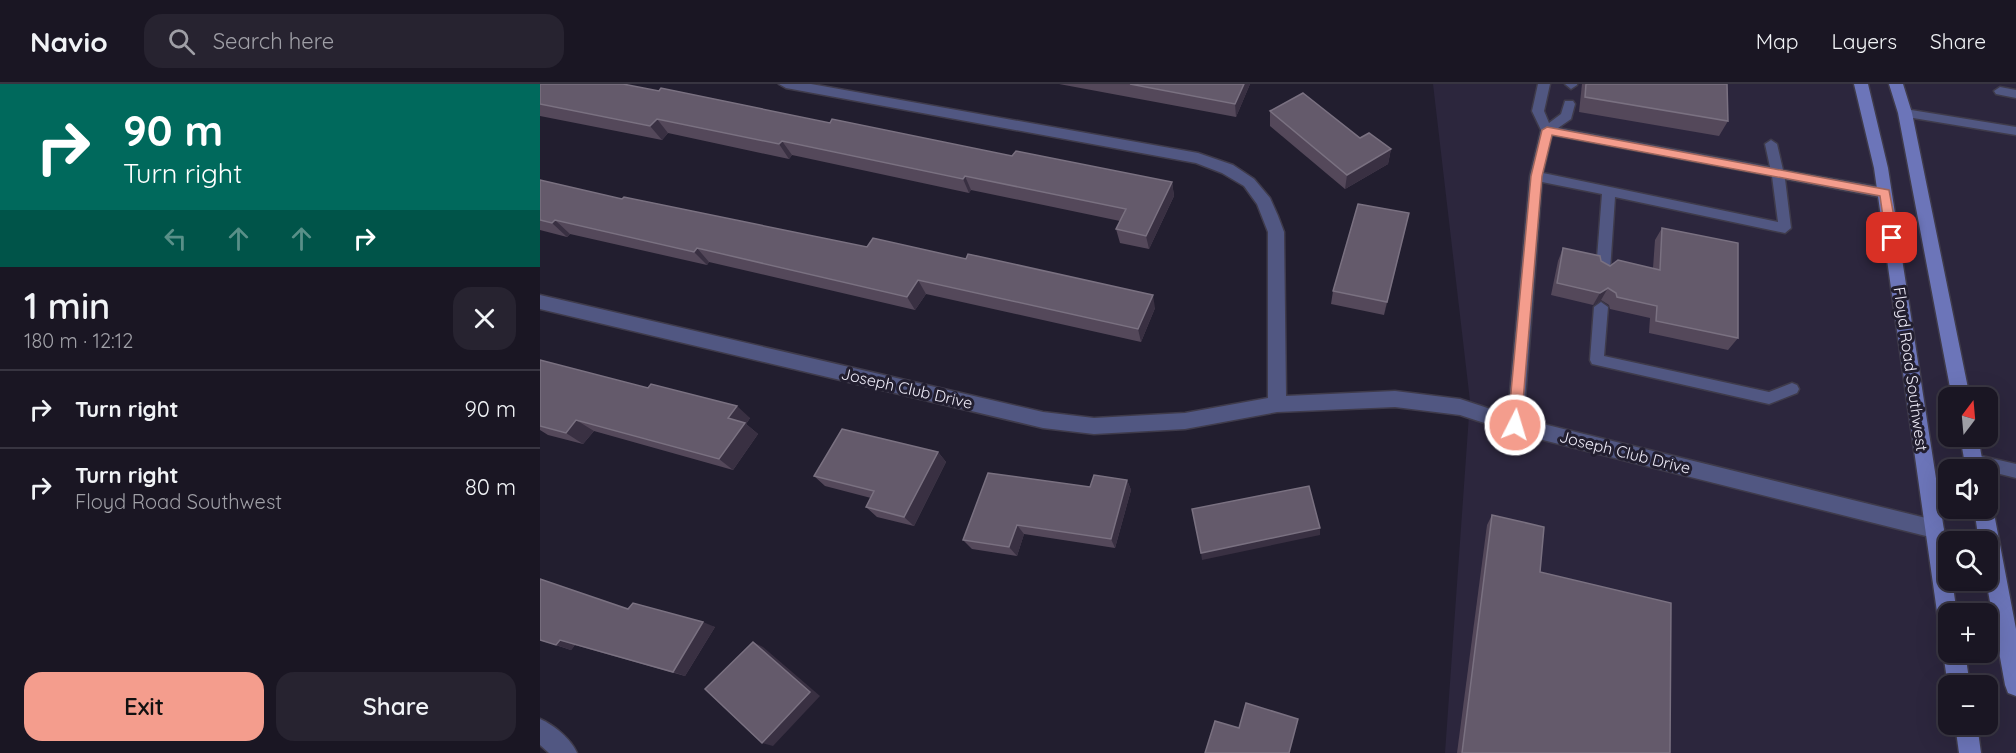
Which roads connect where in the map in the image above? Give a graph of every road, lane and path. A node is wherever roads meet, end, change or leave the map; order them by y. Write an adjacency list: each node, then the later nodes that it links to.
1 (786, 84): 21 (street)
2 (1544, 84): 9 (lane)
3 (1861, 84): 15 (main road, Floyd Road Southwest)
4 (1896, 84): 8 (main road)
5 (2000, 91): 6 (lane)
6 (2016, 94)
7 (1569, 104): 9 (lane)
8 (1905, 113): 10 (lane); 19 (main road)
9 (1547, 130): 12 (lane); 13 (lane)
10 (2016, 131)
11 (1771, 144): 12 (lane)
12 (1778, 173): 14 (lane); 15 (lane)
13 (1536, 176): 14 (lane); 22 (lane)
14 (1609, 191): 16 (lane)
15 (1885, 193): 26 (main road, Floyd Road Southwest)
16 (1603, 271)
17 (540, 302): 21 (street, Joseph Club Drive)
18 (1601, 307): 20 (lane)
19 (1959, 387)
20 (1792, 389)
21 (1277, 404): 22 (street, Joseph Club Drive)
22 (1515, 425): 26 (street, Joseph Club Drive)
23 (1998, 468): 24 (lane)
24 (2016, 471)
25 (1985, 519): 28 (main road)
26 (1934, 529): 27 (main road, Floyd Road Southwest)
27 (1945, 603)
28 (2016, 685)
29 (540, 730): 31 (street)
30 (1968, 735): 32 (main road)
31 (566, 753)
32 (1970, 753)

